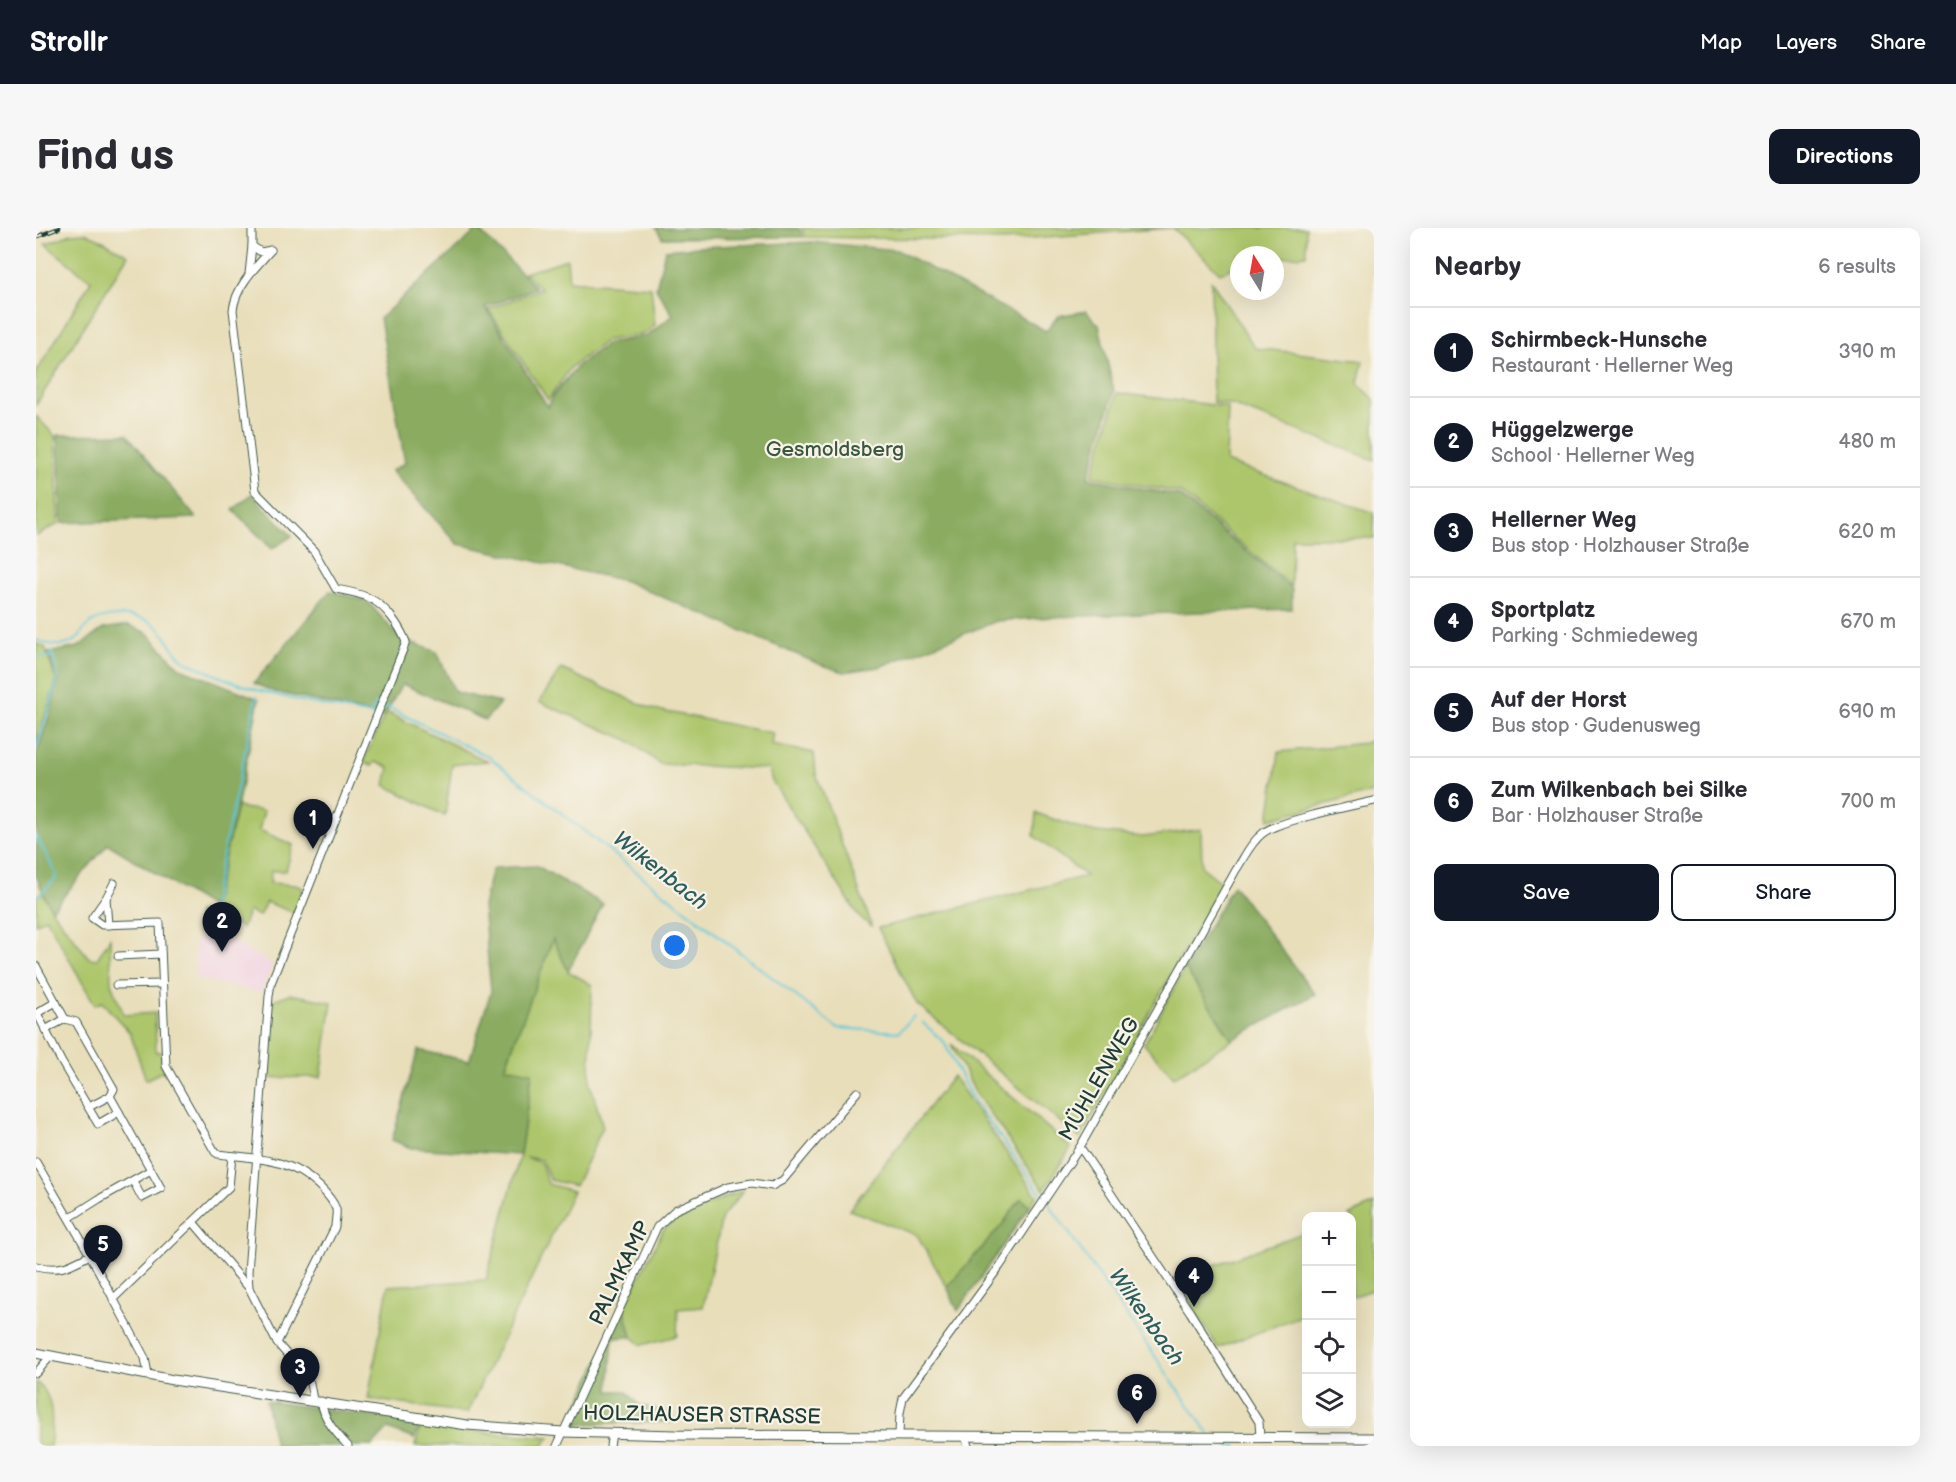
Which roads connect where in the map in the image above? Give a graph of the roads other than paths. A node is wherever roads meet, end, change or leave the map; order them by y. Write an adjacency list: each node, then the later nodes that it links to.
1 (252, 228): 2 (street)
2 (252, 246): 3 (street); 3 (street)
3 (249, 274): 22 (street)
4 (1374, 801): 20 (street, MÜHLENWEG)
5 (114, 883): 6 (street)
6 (106, 898): 7 (street); 7 (street)
7 (108, 925): 8 (street)
8 (161, 954): 9 (street); 11 (street)
9 (118, 956)
10 (36, 966): 13 (street)
11 (162, 984): 12 (street); 21 (street)
12 (116, 985)
13 (56, 1002): 14 (street); 15 (street)
14 (65, 1019): 15 (street); 17 (street)
15 (45, 1030): 18 (street)
16 (857, 1092): 38 (street, PALMKAMP)
17 (110, 1096): 18 (street); 19 (street)
18 (89, 1107): 19 (street)
19 (119, 1112): 24 (street)
20 (1080, 1147): 40 (street, MÜHLENWEG); 42 (street)
21 (232, 1156): 22 (street); 27 (street)
22 (256, 1157): 30 (street); 32 (street)
23 (36, 1162): 26 (street)
24 (151, 1170): 25 (street); 25 (street)
25 (133, 1181): 26 (street)
26 (69, 1218): 28 (street)
27 (193, 1222): 30 (street); 31 (street)
28 (90, 1255): 29 (street); 31 (street)
29 (36, 1266)
30 (249, 1288): 32 (street)
31 (113, 1299): 36 (street)
32 (278, 1343): 37 (street)
33 (36, 1353): 34 (street, HOLZHAUSER STRASSE)
34 (51, 1356): 35 (street); 36 (street, HOLZHAUSER STRASSE)
35 (36, 1373)
36 (148, 1374): 37 (street, HOLZHAUSER STRASSE)
37 (317, 1401): 38 (street, HOLZHAUSER STRASSE); 44 (street)
38 (563, 1432): 39 (street, HOLZHAUSER STRASSE); 45 (street, PALMKAMP)
39 (612, 1433): 40 (street, HOLZHAUSER STRASSE); 46 (street)
40 (900, 1434): 41 (street, HOLZHAUSER STRASSE)
41 (965, 1436): 42 (street, HOLZHAUSER STRASSE); 47 (street)
42 (1260, 1437): 43 (street, HOLZHAUSER STRASSE)
43 (1374, 1438)
44 (348, 1446)
45 (557, 1446)
46 (610, 1446)
47 (968, 1446)

